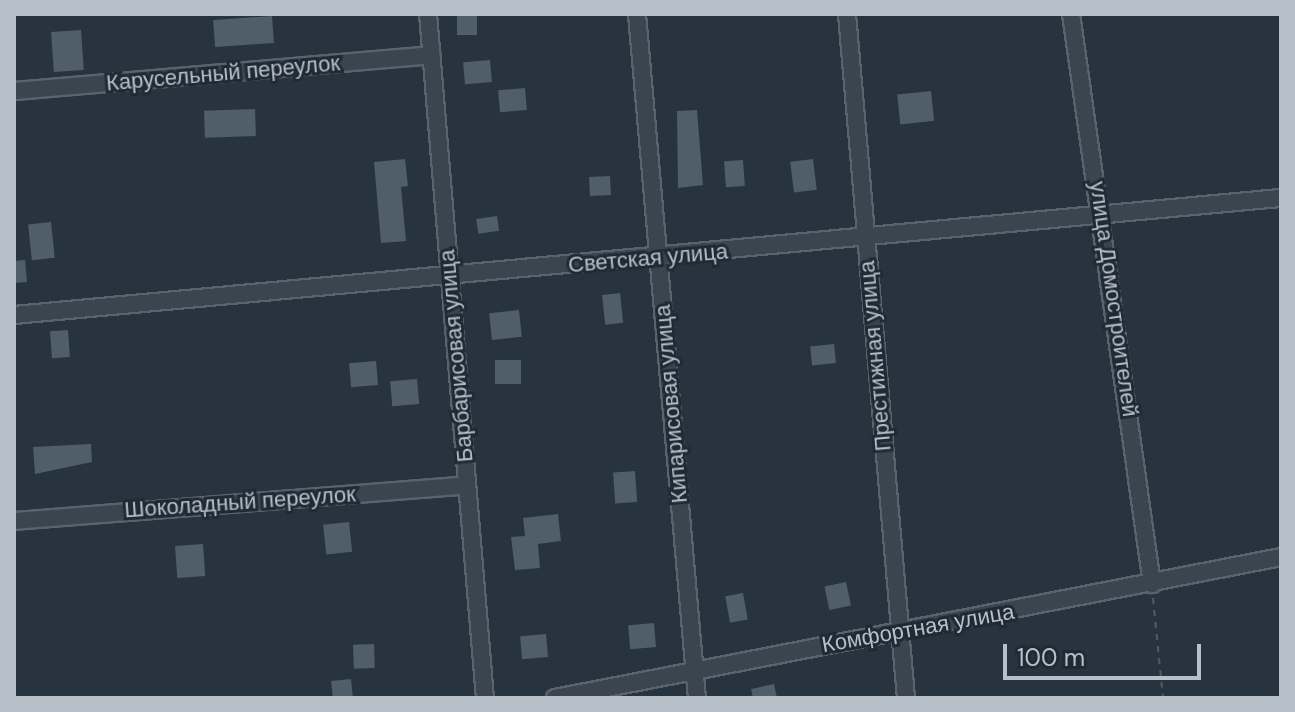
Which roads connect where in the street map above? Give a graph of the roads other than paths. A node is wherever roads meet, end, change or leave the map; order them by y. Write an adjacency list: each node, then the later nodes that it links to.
1 (428, 14): 5 (street, Барбарисовая улица)
2 (637, 14): 10 (street, Кипарисовая улица)
3 (847, 14): 9 (street, Престижная улица)
4 (1071, 14): 8 (street, улица Домостроителей)
5 (431, 55): 6 (street, Карусельный переулок); 11 (street, Барбарисовая улица)
6 (14, 91)
7 (1281, 198): 8 (street, Светская улица)
8 (1103, 214): 9 (street, Светская улица); 16 (street, улица Домостроителей)
9 (865, 237): 10 (street, Светская улица); 17 (street, Престижная улица)
10 (659, 257): 11 (street, Светская улица); 18 (street, Кипарисовая улица)
11 (449, 276): 12 (street, Светская улица); 13 (street, Барбарисовая улица)
12 (14, 315)
13 (467, 485): 14 (street, Шоколадный переулок); 19 (street, Барбарисовая улица)
14 (14, 521)
15 (1281, 557): 16 (street, Комфортная улица)
16 (1152, 584): 17 (street, Комфортная улица)
17 (899, 634): 18 (street, Комфортная улица); 22 (street, Престижная улица)
18 (695, 671): 20 (street, Комфортная улица); 21 (street, Кипарисовая улица)
19 (485, 698)
20 (555, 698)
21 (697, 698)
22 (906, 698)

